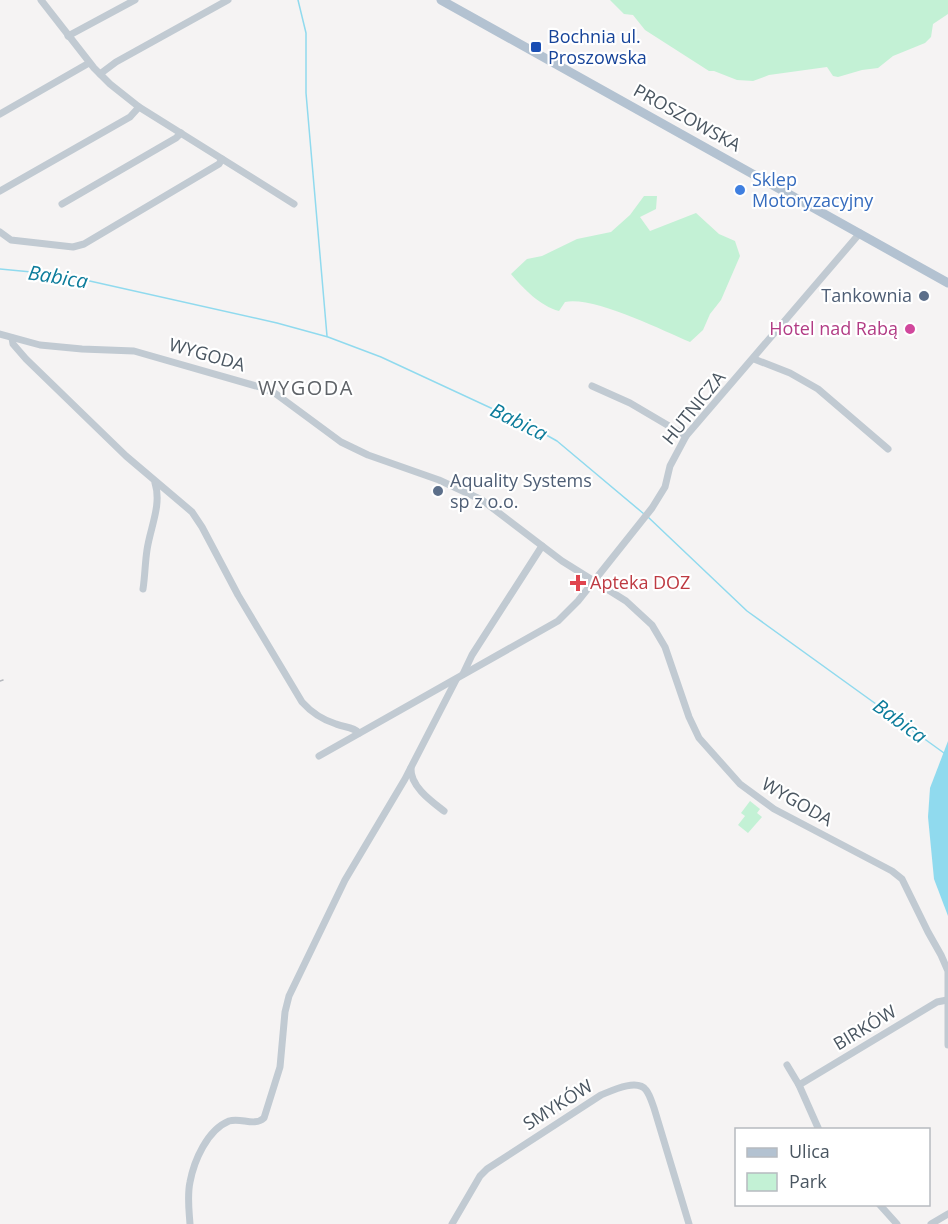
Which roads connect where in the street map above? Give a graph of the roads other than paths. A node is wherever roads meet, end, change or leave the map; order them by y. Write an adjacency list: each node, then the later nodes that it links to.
1 (41, 0): 5 (street)
2 (135, 0): 5 (street)
3 (228, 0): 7 (street)
4 (441, 0): 16 (main road, PROSZOWSKA)
5 (68, 36): 6 (street)
6 (89, 63): 7 (street); 9 (street)
7 (100, 74): 8 (street)
8 (139, 107): 10 (street); 12 (street)
9 (0, 114)
10 (181, 133): 11 (street); 13 (street)
11 (222, 159): 14 (street); 15 (street)
12 (0, 191)
13 (62, 204)
14 (294, 204)
15 (0, 232)
16 (860, 233): 17 (main road, PROSZOWSKA); 20 (street, HUTNICZA)
17 (948, 283)
18 (0, 334): 19 (street, WYGODA)
19 (12, 338): 24 (street); 25 (street, WYGODA)
20 (754, 359): 22 (street, HUTNICZA); 23 (street)
21 (592, 386): 22 (street)
22 (687, 436): 26 (street, HUTNICZA)
23 (888, 449)
24 (154, 481): 27 (street); 29 (street)
25 (542, 546): 26 (street, WYGODA); 28 (street)
26 (594, 582): 28 (street, HUTNICZA); 33 (street, WYGODA)
27 (143, 589)
28 (460, 677): 29 (street, HUTNICZA); 31 (street)
29 (359, 733): 30 (street, HUTNICZA)
30 (319, 756)
31 (411, 768): 32 (street); 40 (street)
32 (444, 811)
33 (947, 1000): 34 (street, WYGODA); 36 (street, BIRKÓW)
34 (948, 1045)
35 (787, 1065): 36 (street)
36 (799, 1085): 37 (street)
37 (818, 1128)
38 (881, 1206): 43 (street)
39 (948, 1214): 44 (street)
40 (190, 1224)
41 (452, 1224): 42 (street, SMYKÓW)
42 (689, 1224)
43 (897, 1224)
44 (931, 1224)

